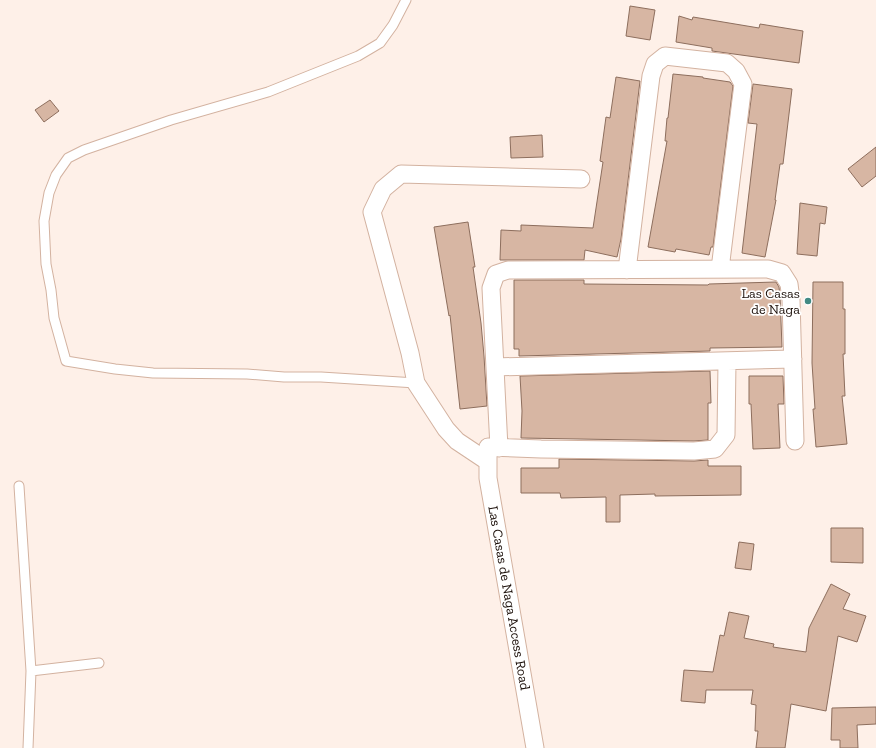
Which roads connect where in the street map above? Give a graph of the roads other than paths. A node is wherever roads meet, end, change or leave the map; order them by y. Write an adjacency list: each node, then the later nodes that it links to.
1 (406, 0): 8 (lane)
2 (581, 179): 8 (street)
3 (720, 269): 4 (street, Las Casas de Naga Access Road); 4 (street); 5 (street, Las Casas de Naga Access Road)
4 (627, 270): 7 (street, Las Casas de Naga Access Road)
5 (793, 359): 6 (street); 9 (street, Las Casas de Naga Access Road)
6 (727, 362): 7 (street); 10 (street)
7 (495, 367): 10 (street, Las Casas de Naga Access Road)
8 (416, 383): 10 (street)
9 (795, 441)
10 (492, 452): 15 (street, Las Casas de Naga Access Road)
11 (19, 486): 13 (lane)
12 (99, 663): 13 (lane)
13 (31, 670): 14 (lane)
14 (28, 748)
15 (535, 748)

